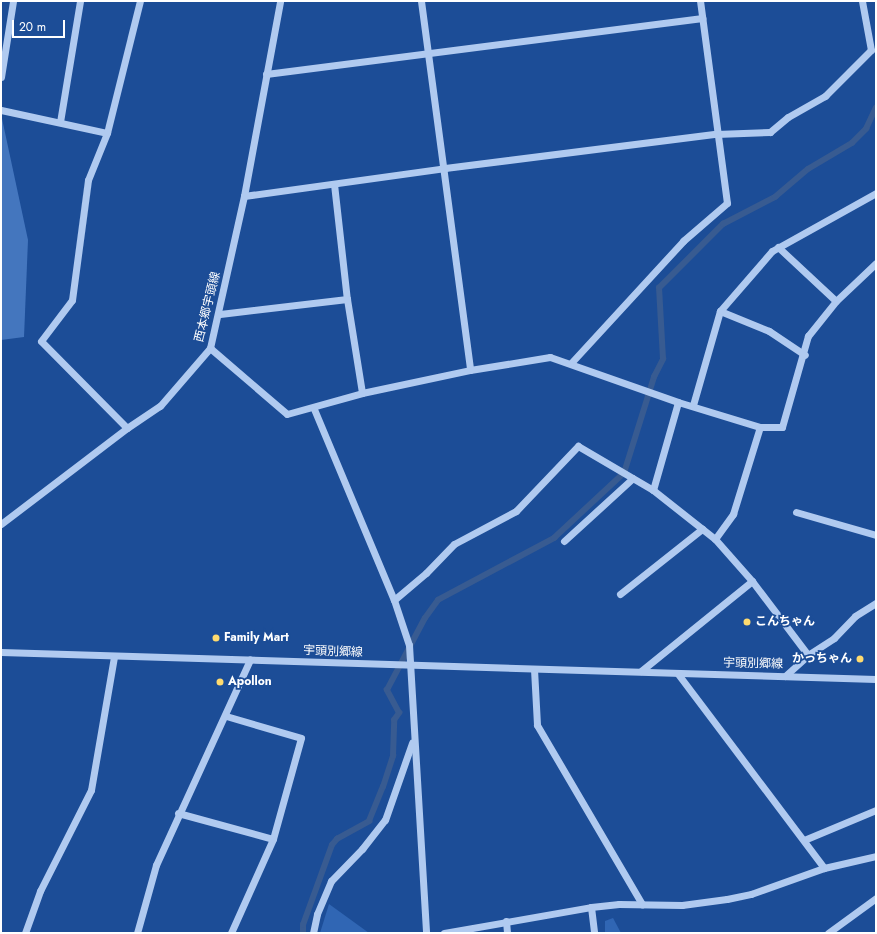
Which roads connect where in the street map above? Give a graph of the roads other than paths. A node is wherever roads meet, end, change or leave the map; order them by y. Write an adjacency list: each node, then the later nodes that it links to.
1 (13, 1): 11 (street)
2 (80, 1): 13 (street)
3 (140, 1): 14 (street)
4 (280, 1): 10 (street, 西本郷宇頭線)
5 (421, 1): 9 (street)
6 (700, 1): 8 (street)
7 (862, 1): 15 (street)
8 (702, 18): 9 (street); 15 (street)
9 (427, 54): 10 (street); 16 (street)
10 (266, 74): 19 (street, 西本郷宇頭線)
11 (1, 77)
12 (1, 110): 13 (street)
13 (60, 122): 14 (street)
14 (107, 133): 35 (street)
15 (716, 134): 16 (street); 28 (street)
16 (445, 168): 17 (street); 29 (street)
17 (334, 184): 19 (street); 22 (street)
18 (876, 193): 20 (street)
19 (244, 196): 25 (street, 西本郷宇頭線)
20 (778, 247): 23 (street); 24 (street)
21 (876, 263): 23 (street)
22 (347, 299): 25 (street); 30 (street)
23 (836, 301): 27 (street)
24 (720, 311): 27 (street); 32 (street)
25 (220, 314): 26 (street, 西本郷宇頭線)
26 (210, 348): 33 (street); 35 (street, 西本郷宇頭線)
27 (804, 355): 34 (street)
28 (571, 363): 29 (street); 31 (street)
29 (470, 370): 30 (street)
30 (362, 393): 33 (street)
31 (678, 402): 32 (street); 37 (street)
32 (693, 405): 34 (street)
33 (314, 409): 46 (street)
34 (760, 427): 42 (street)
35 (127, 428): 39 (street, 西本郷宇頭線)
36 (633, 478): 37 (street); 43 (street); 46 (street)
37 (653, 490): 40 (street)
38 (796, 512): 41 (street)
39 (1, 524)
40 (702, 529): 42 (street); 45 (street)
41 (876, 535)
42 (715, 539): 44 (street)
43 (564, 541)
44 (752, 581): 49 (street); 54 (street)
45 (620, 594)
46 (394, 600): 52 (street)
47 (876, 603): 49 (street)
48 (1, 652): 50 (street, 宇頭別郷線)
49 (808, 656): 56 (street)
50 (114, 657): 51 (street, 宇頭別郷線); 70 (street)
51 (250, 660): 52 (street, 宇頭別郷線); 58 (street)
52 (410, 667): 53 (street, 宇頭別郷線); 59 (street)
53 (534, 669): 54 (street, 宇頭別郷線); 67 (street)
54 (641, 671): 55 (street, 宇頭別郷線)
55 (678, 674): 56 (street, 宇頭別郷線); 63 (street)
56 (785, 676): 57 (street, 宇頭別郷線)
57 (876, 679)
58 (226, 716): 61 (street); 62 (street)
59 (413, 740): 73 (street); 74 (street)
60 (876, 810): 63 (street)
61 (178, 813): 62 (street); 71 (street)
62 (273, 839): 72 (street)
63 (804, 840): 65 (street)
64 (876, 856): 65 (street)
65 (824, 868): 67 (street)
66 (875, 902): 78 (street)
67 (642, 904): 68 (street)
68 (591, 907): 69 (street); 77 (street)
69 (506, 921): 75 (street); 76 (street)
70 (25, 933)
71 (137, 933)
72 (231, 933)
73 (313, 933)
74 (426, 933)
75 (444, 933)
76 (507, 933)
77 (594, 933)
78 (828, 933)

